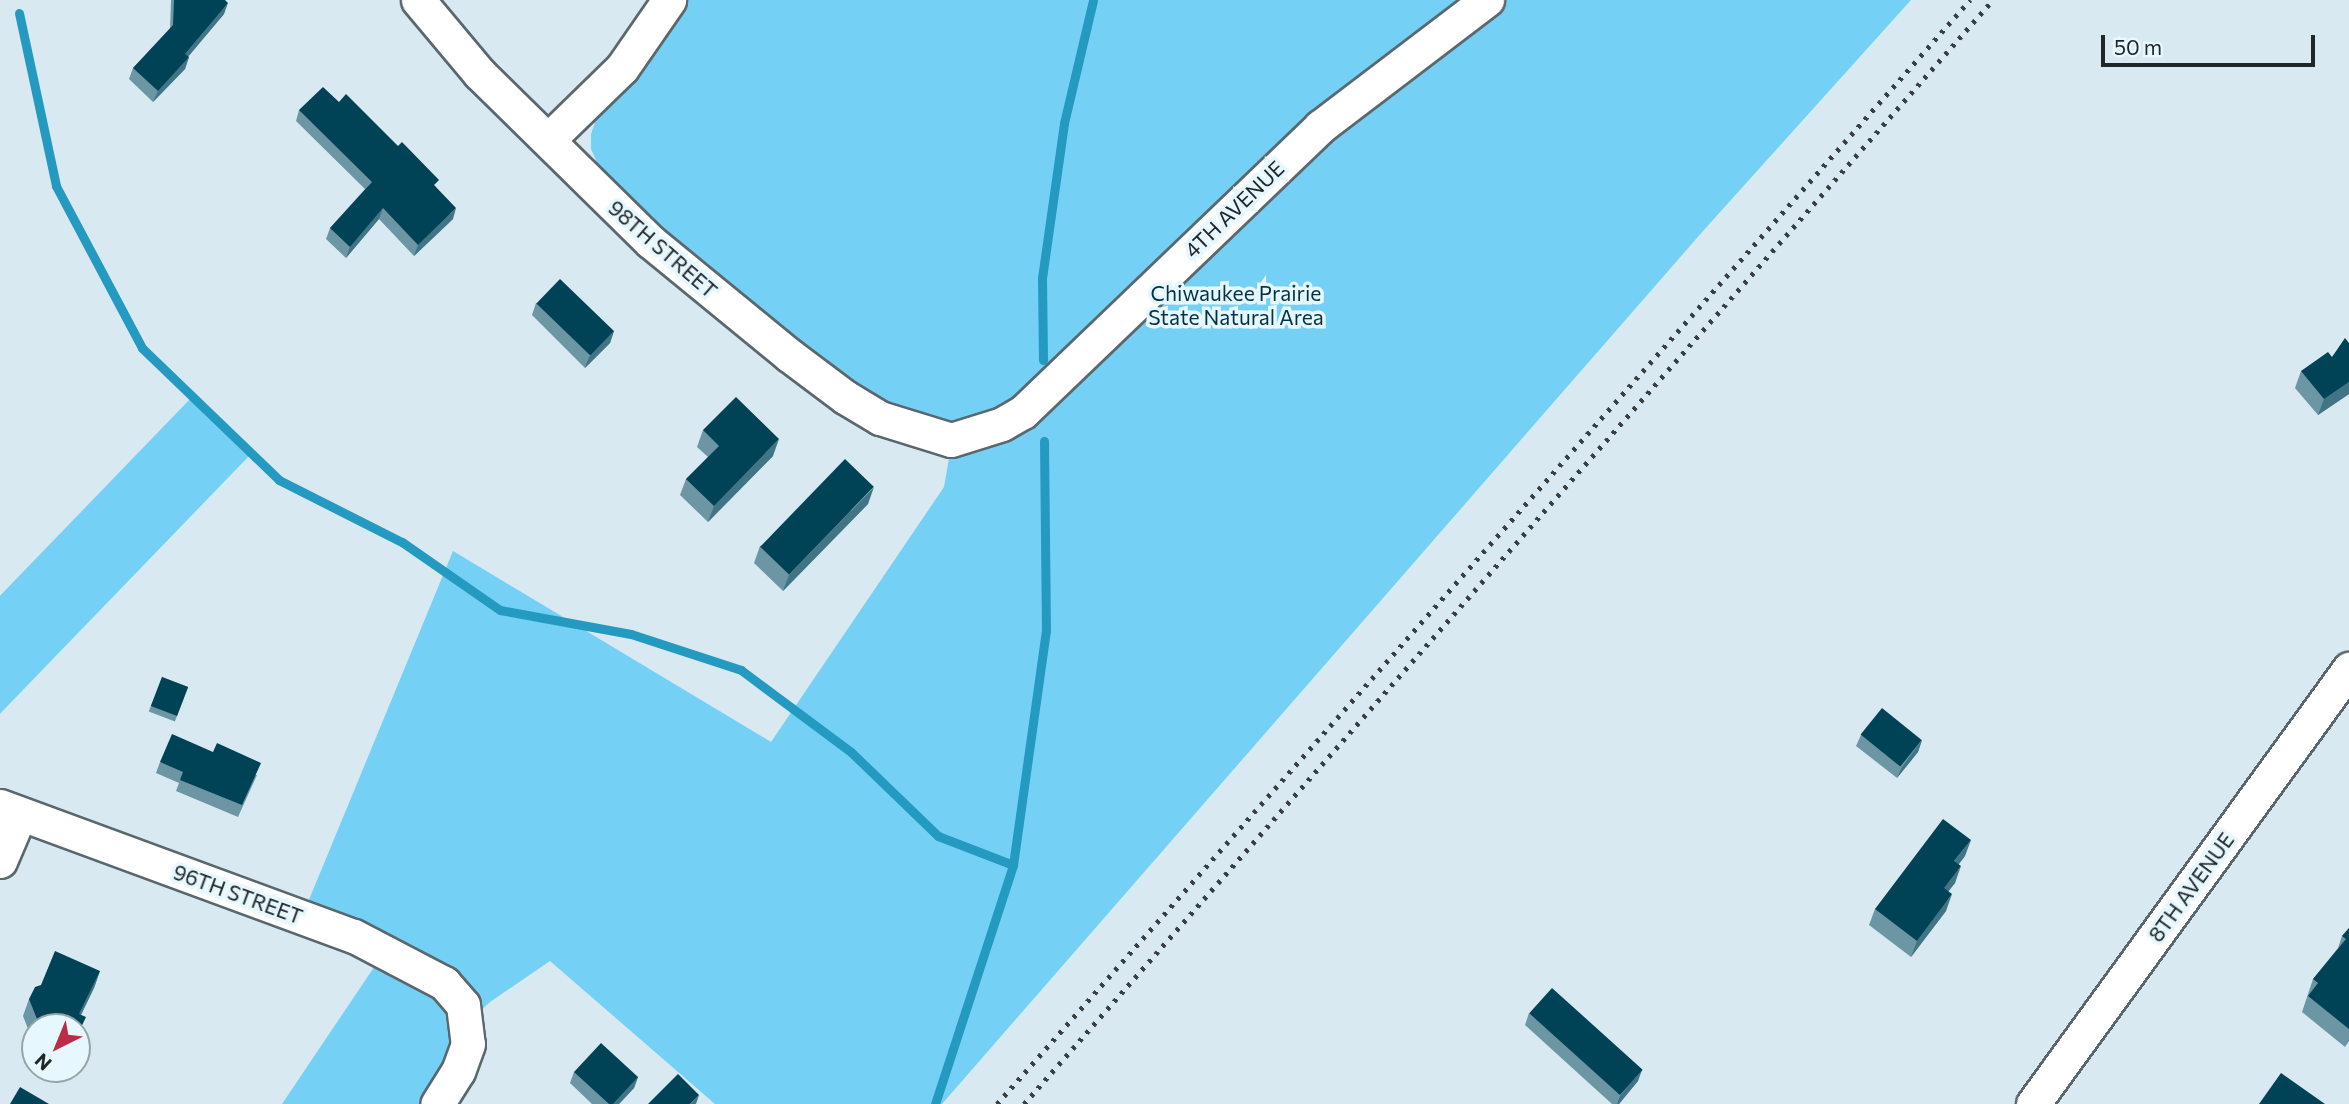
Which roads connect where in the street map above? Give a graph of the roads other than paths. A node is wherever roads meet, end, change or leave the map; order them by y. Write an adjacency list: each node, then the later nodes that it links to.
1 (418, 0): 4 (street, 98TH STREET)
2 (669, 0): 4 (street)
3 (1487, 0): 5 (street, 4TH AVENUE)
4 (548, 141): 5 (street, 98TH STREET)
5 (951, 440)
6 (2349, 669): 10 (street, 8TH AVENUE)
7 (10, 810): 8 (street); 9 (street, 96TH STREET)
8 (0, 861)
9 (437, 1104)
10 (2033, 1104)

